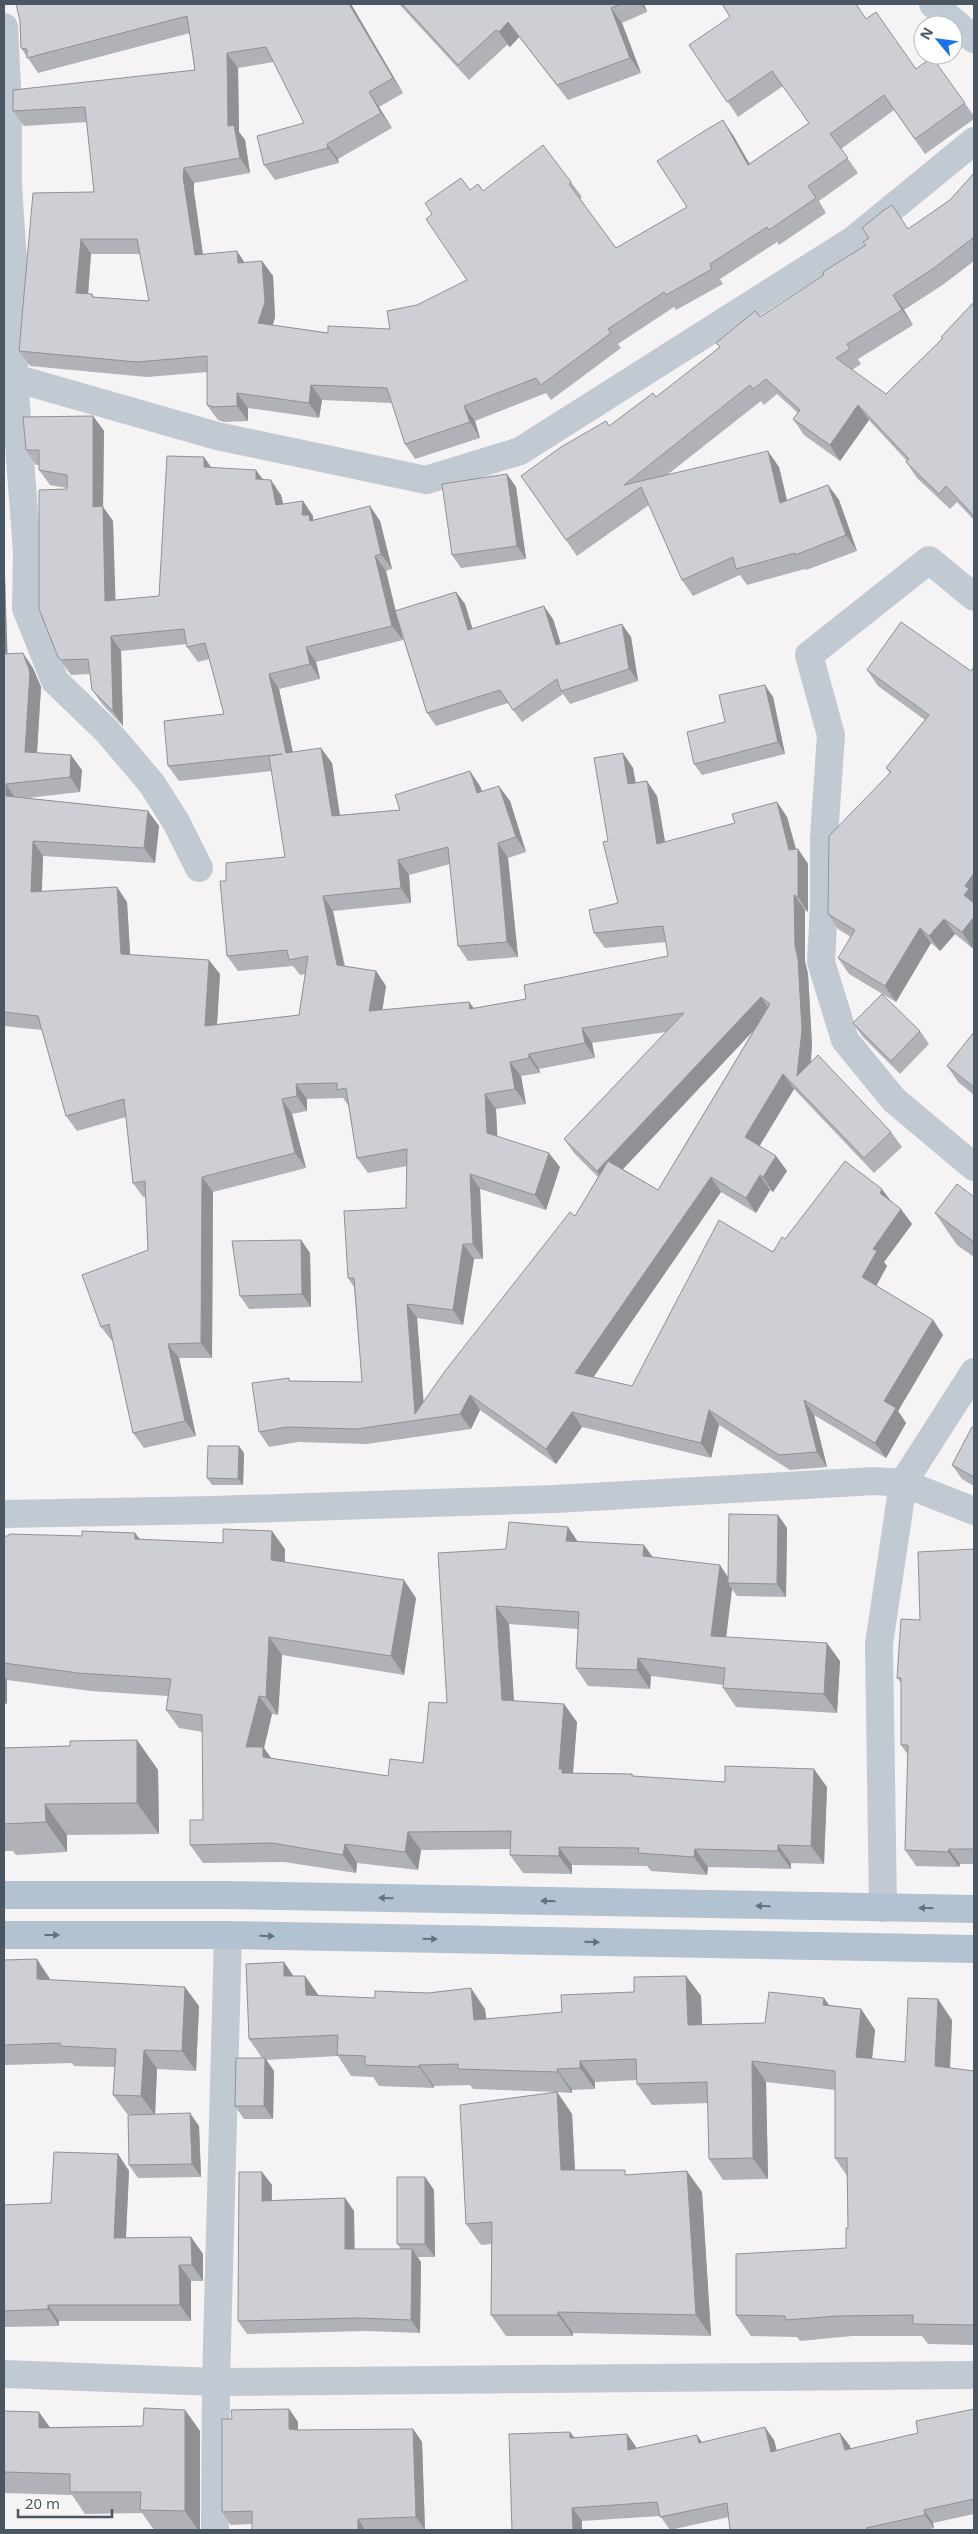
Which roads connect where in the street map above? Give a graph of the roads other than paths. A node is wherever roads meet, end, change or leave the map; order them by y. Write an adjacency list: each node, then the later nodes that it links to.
1 (933, 4): 3 (main road)
2 (4, 27): 5 (street)
3 (974, 39)
4 (974, 141): 5 (street)
5 (9, 377): 7 (street)
6 (974, 597): 8 (street)
7 (199, 868)
8 (974, 1167)
9 (974, 1372): 10 (street)
10 (904, 1483): 11 (street); 12 (street); 14 (street)
11 (974, 1511)
12 (4, 1514)
13 (4, 1895): 14 (main road, one-way to 13)
14 (883, 1908): 15 (main road, one-way to 14)
15 (974, 1909)
16 (4, 1935): 17 (main road, one-way to 17)
17 (228, 1935): 18 (main road, one-way to 18); 21 (street)
18 (974, 1949)
19 (4, 2374): 21 (street)
20 (974, 2375): 21 (street)
21 (216, 2382): 22 (street)
22 (215, 2530)

